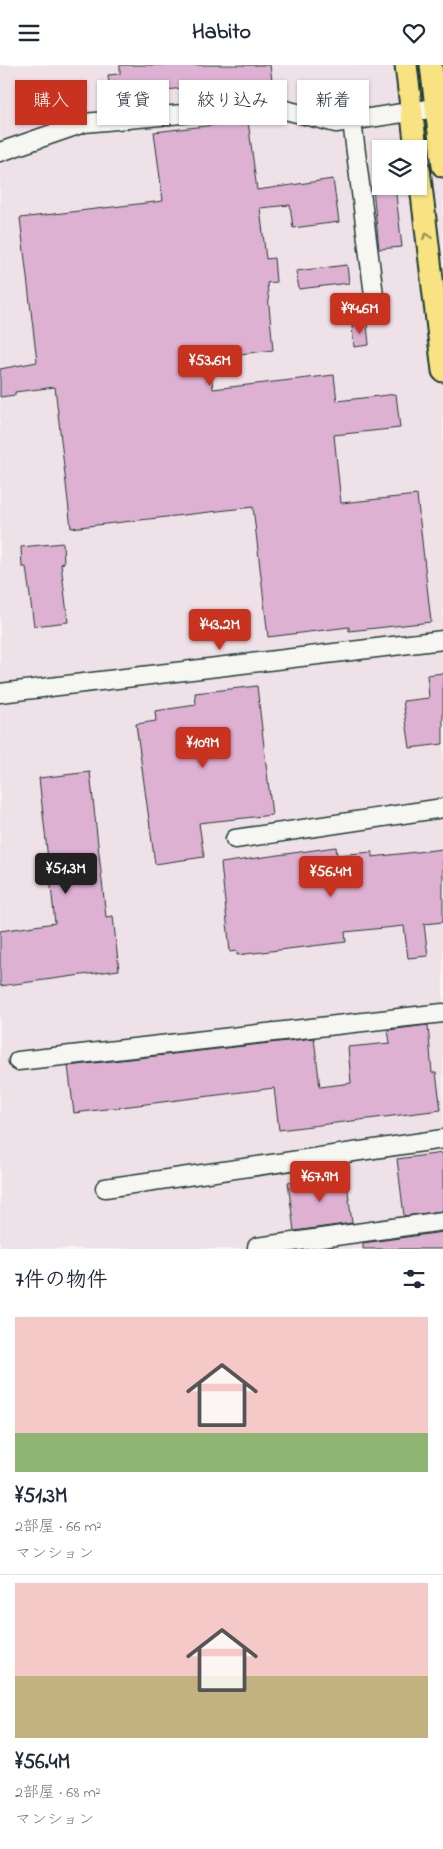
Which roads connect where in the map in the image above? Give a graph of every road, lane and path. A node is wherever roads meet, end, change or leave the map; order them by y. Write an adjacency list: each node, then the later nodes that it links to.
1 (406, 65): 4 (main road)
2 (431, 65): 3 (main road)
3 (436, 108): 4 (street); 10 (main road)
4 (412, 111): 6 (street); 8 (main road)
5 (297, 113): 9 (street)
6 (369, 118)
7 (353, 125): 12 (street)
8 (415, 140)
9 (0, 152)
10 (443, 166)
11 (422, 195): 13 (main road, one-way to 11)
12 (375, 303)
13 (443, 371)
14 (443, 640): 15 (street)
15 (0, 693)
16 (443, 808): 17 (street)
17 (235, 839)
18 (443, 1013): 19 (street)
19 (18, 1061)
20 (443, 1139): 21 (street)
21 (105, 1188)
22 (443, 1221): 23 (street)
23 (257, 1249)

